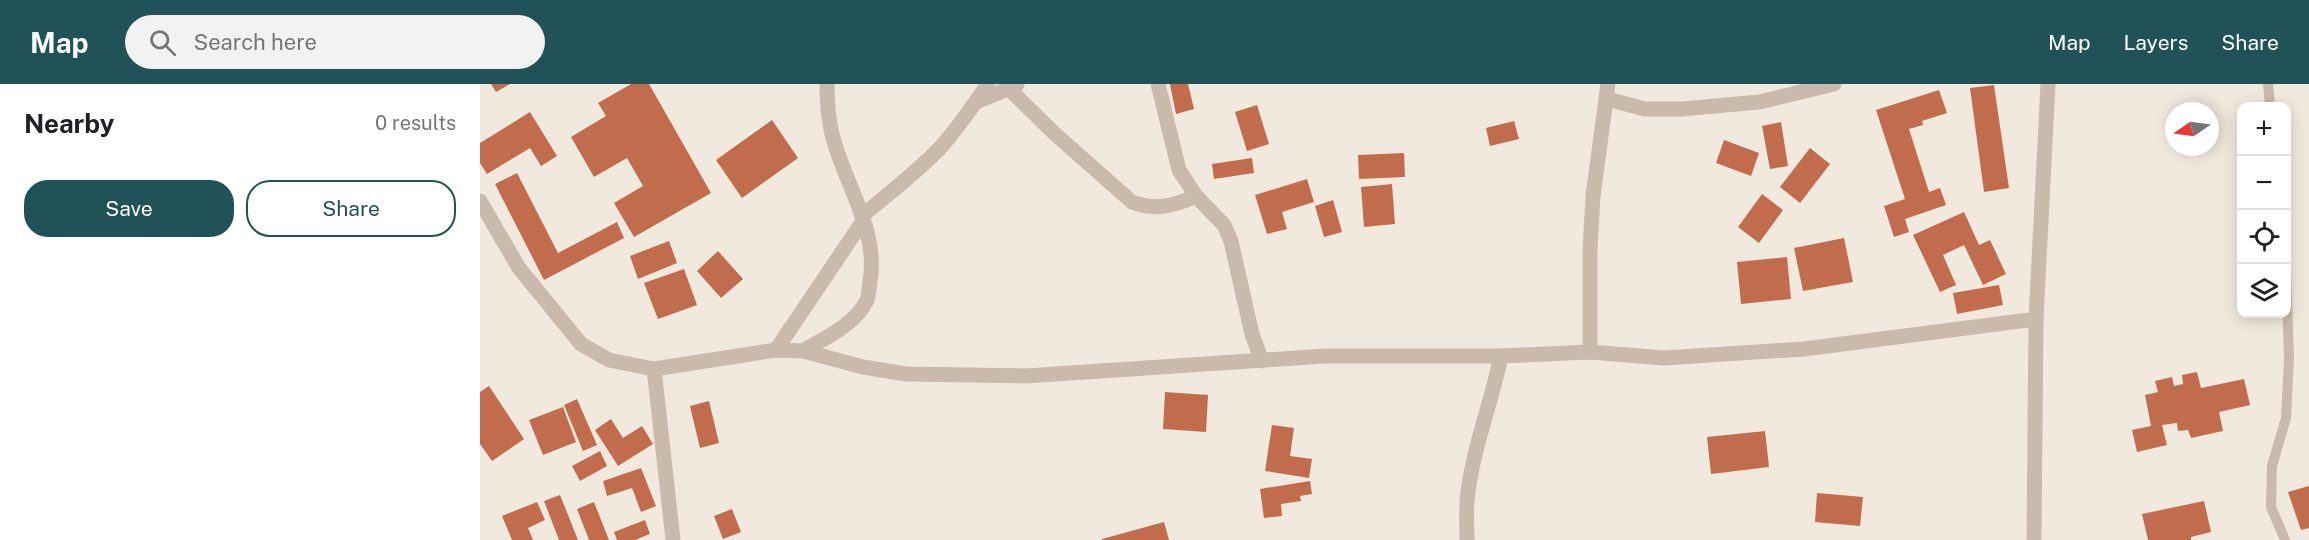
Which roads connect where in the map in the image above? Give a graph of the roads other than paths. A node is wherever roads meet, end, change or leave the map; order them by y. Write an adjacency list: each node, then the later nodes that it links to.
1 (827, 84): 13 (street)
2 (988, 84): 9 (street)
3 (1158, 84): 11 (street)
4 (1834, 84): 8 (street)
5 (2048, 84): 15 (street)
6 (2268, 84): 10 (lane)
7 (1013, 86): 9 (street); 11 (street)
8 (1607, 92): 18 (street)
9 (976, 102): 13 (street)
10 (2270, 102)
11 (1196, 196): 20 (street)
12 (480, 201): 21 (street)
13 (863, 219): 16 (street); 17 (street)
14 (2288, 318): 25 (lane)
15 (2036, 319): 18 (street); 24 (street)
16 (776, 350): 17 (street); 21 (street)
17 (803, 351): 20 (street)
18 (1590, 352): 19 (street)
19 (1502, 356): 20 (street); 23 (street)
20 (1262, 361)
21 (654, 369): 22 (street)
22 (673, 540)
23 (1467, 540)
24 (2034, 540)
25 (2285, 540)

